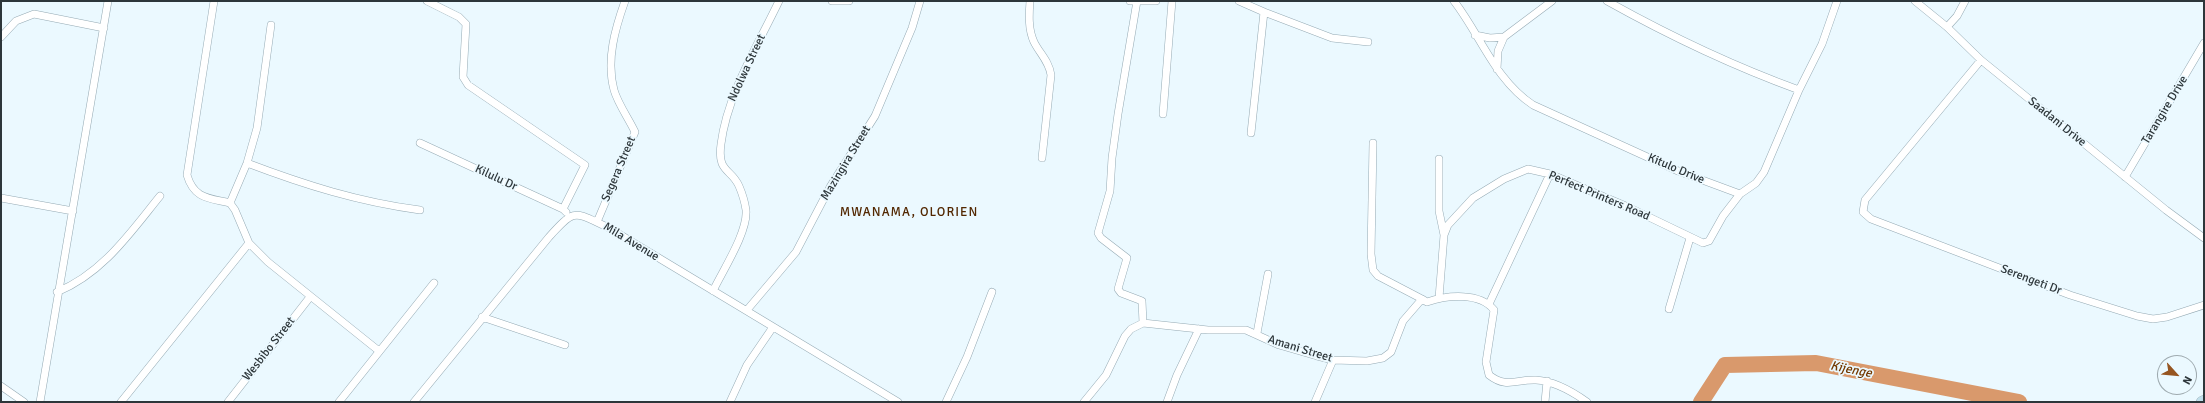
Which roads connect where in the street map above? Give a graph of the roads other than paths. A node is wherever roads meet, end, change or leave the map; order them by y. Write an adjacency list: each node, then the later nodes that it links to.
1 (108, 1): 24 (street)
2 (214, 1): 45 (street)
3 (427, 1): 46 (street)
4 (625, 1): 50 (street, Segera Street)
5 (779, 1): 57 (street, Ndolwa Street)
6 (832, 1): 7 (street)
7 (849, 1)
8 (920, 1): 66 (street, Mazingira Street)
9 (1030, 1): 37 (street)
10 (1130, 1): 11 (street)
11 (1137, 1): 12 (street); 68 (street)
12 (1156, 1)
13 (1172, 1): 33 (street)
14 (1240, 1): 21 (street)
15 (1454, 1): 25 (street, Kitulo Drive)
16 (1552, 1): 27 (street)
17 (1606, 1): 32 (street)
18 (1837, 1): 32 (street)
19 (1915, 1): 23 (street, Saadani Drive)
20 (1965, 1): 23 (street)
21 (1264, 12): 28 (street); 34 (street)
22 (271, 25): 39 (street)
23 (1947, 27): 30 (street, Saadani Drive)
24 (104, 28): 26 (street); 48 (street)
25 (1475, 35): 27 (street); 31 (street, Kitulo Drive)
26 (1, 37)
27 (1504, 37): 31 (street)
28 (1368, 42)
29 (2204, 43): 41 (street, Tarangire Drive)
30 (1981, 60): 41 (street, Saadani Drive); 64 (street, Serengeti Dr)
31 (1498, 69): 42 (street, Kitulo Drive)
32 (1799, 90): 42 (street)
33 (1163, 114)
34 (1251, 133)
35 (1373, 143): 62 (street)
36 (420, 144): 46 (street, Kilulu Dr)
37 (1042, 158)
38 (1439, 160): 51 (street)
39 (247, 163): 45 (street); 47 (street)
40 (1550, 174): 51 (street, Perfect Printers Road); 52 (street, Perfect Printers Road); 63 (street)
41 (2125, 177): 53 (street, Saadani Drive)
42 (1740, 194): 52 (street, Perfect Printers Road)
43 (160, 196): 58 (street)
44 (1, 198): 48 (street)
45 (230, 203): 54 (street)
46 (563, 209): 49 (street, Kilulu Dr)
47 (420, 210)
48 (73, 211): 58 (street)
49 (569, 216): 50 (street, Mila Avenue); 67 (street)
50 (597, 222): 57 (street, Mila Avenue)
51 (1444, 236): 61 (street, Perfect Printers Road)
52 (1690, 238): 65 (street)
53 (2204, 238)
54 (249, 243): 60 (street); 79 (street)
55 (1268, 274): 71 (street)
56 (434, 283): 73 (street)
57 (713, 291): 66 (street, Mila Avenue)
58 (58, 292): 78 (street)
59 (992, 292): 85 (street)
60 (310, 296): 73 (street); 80 (street, Wesbibo Street)
61 (1439, 298): 62 (street); 63 (street)
62 (1422, 299): 74 (street, Amani Street)
63 (1489, 304): 75 (street)
64 (2204, 305)
65 (1669, 309)
66 (747, 310): 69 (street, Mila Avenue)
67 (482, 317): 72 (street); 82 (street)
68 (1143, 323): 70 (street, Amani Street); 86 (street)
69 (773, 327): 83 (street); 84 (street, Mila Avenue)
70 (1199, 329): 71 (street, Amani Street); 87 (street)
71 (1257, 334): 74 (street, Amani Street)
72 (565, 345)
73 (379, 351): 81 (street)
74 (1333, 360): 88 (street)
75 (1548, 381): 89 (street); 90 (street)
76 (1, 386): 77 (street)
77 (24, 402)
78 (40, 402)
79 (120, 402)
80 (228, 402)
81 (340, 402)
82 (414, 402)
83 (730, 402)
84 (898, 402)
85 (946, 402)
86 (1084, 402)
87 (1168, 402)
88 (1315, 402)
89 (1545, 402)
90 (1587, 402)

